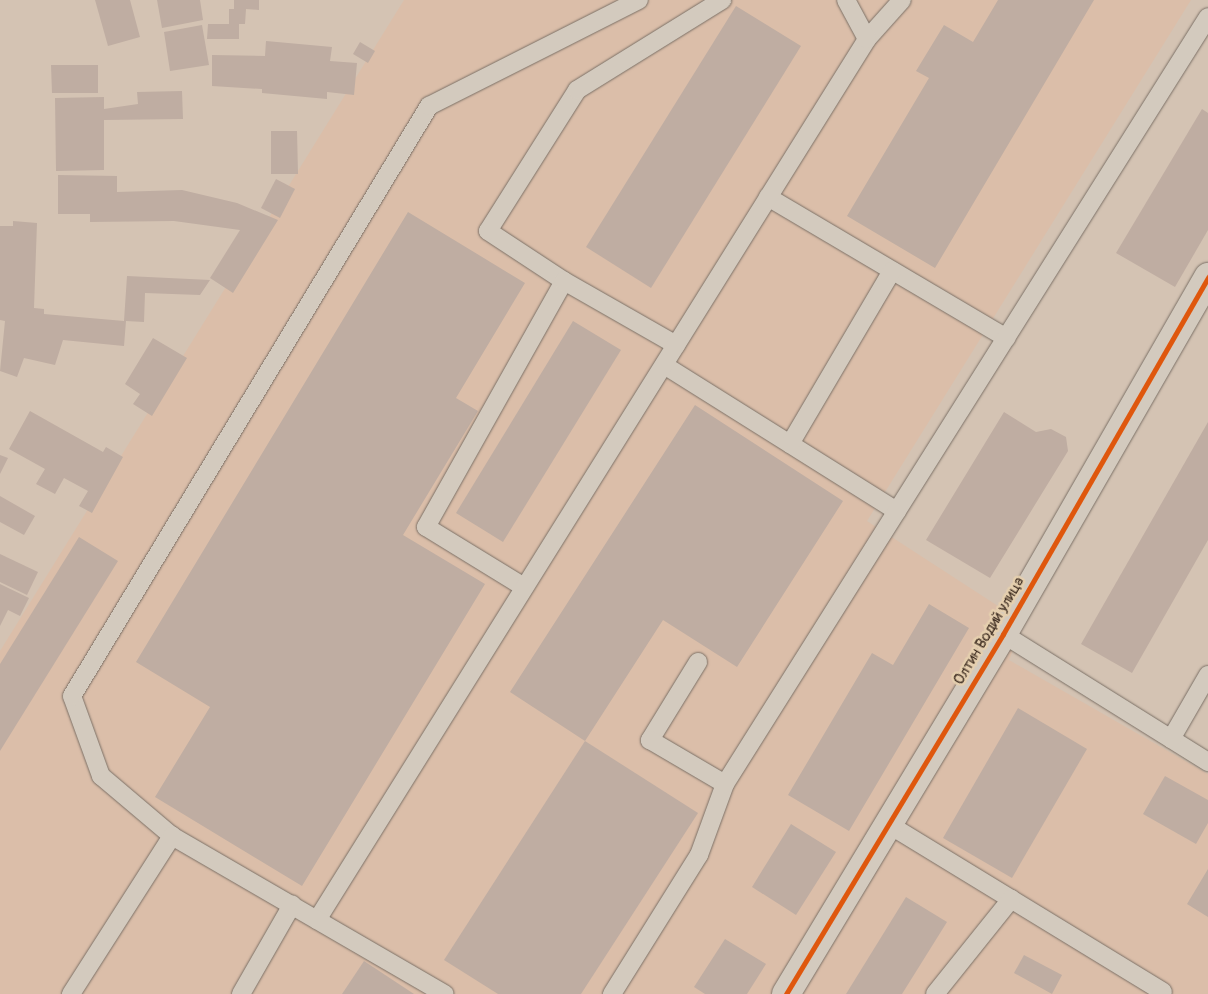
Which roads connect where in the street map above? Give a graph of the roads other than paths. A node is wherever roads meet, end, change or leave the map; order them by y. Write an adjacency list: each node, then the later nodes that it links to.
1 (640, 0): 25 (lane)
2 (722, 0): 10 (lane)
3 (846, 0): 6 (lane)
4 (902, 0): 6 (lane)
5 (1208, 17): 12 (lane)
6 (867, 39): 7 (lane)
7 (768, 197): 8 (lane); 13 (lane)
8 (892, 272): 12 (lane); 15 (lane)
9 (1208, 277): 11 (street, Олтин Водий улица)
10 (564, 281): 13 (lane); 17 (lane)
11 (1201, 306): 18 (street, Олтин Водий улица)
12 (1006, 338): 16 (lane)
13 (676, 346): 14 (lane)
14 (664, 365): 15 (lane); 17 (lane)
15 (790, 444): 16 (lane)
16 (897, 511): 23 (lane)
17 (524, 587): 28 (lane)
18 (1003, 634): 21 (lane); 24 (street, Олтин Водий улица)
19 (698, 662): 23 (lane)
20 (1208, 675): 21 (lane)
21 (1171, 739): 22 (lane)
22 (1208, 762)
23 (725, 784): 33 (lane)
24 (888, 824): 26 (lane); 34 (street, Олтин Водий улица)
25 (172, 836): 27 (lane); 30 (lane)
26 (1011, 899): 29 (lane); 35 (lane)
27 (292, 905): 28 (lane); 31 (lane)
28 (316, 920): 32 (lane)
29 (1163, 992)
30 (71, 994)
31 (241, 994)
32 (445, 994)
33 (612, 994)
34 (786, 994)
35 (935, 994)

